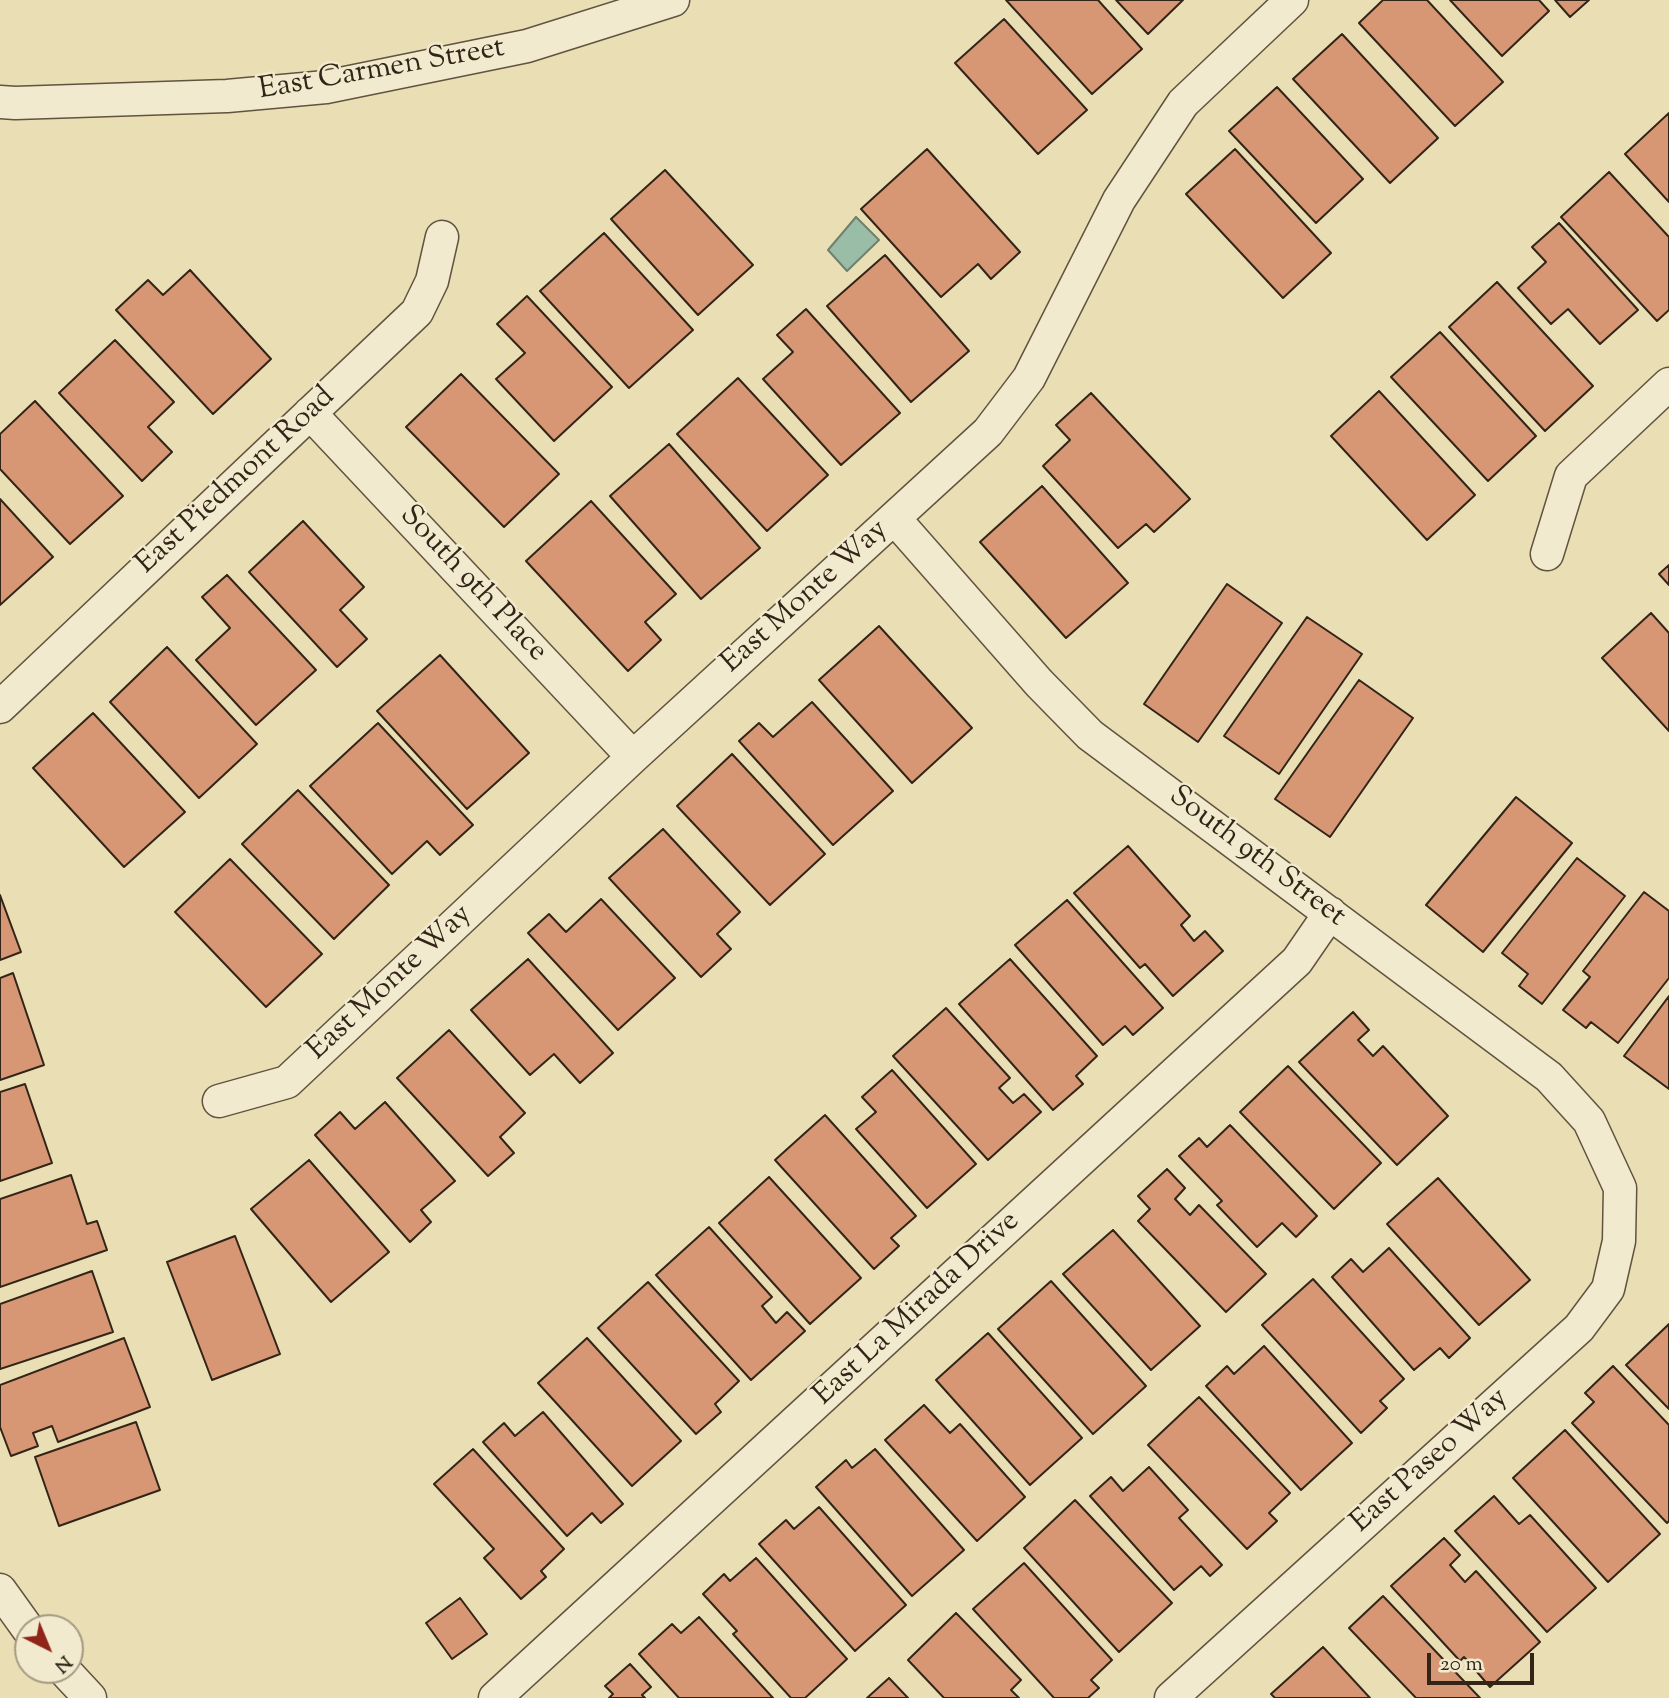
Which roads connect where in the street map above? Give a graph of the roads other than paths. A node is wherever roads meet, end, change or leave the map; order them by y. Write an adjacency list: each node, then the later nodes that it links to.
1 (673, 0): 3 (street, East Carmen Street)
2 (1292, 0): 7 (street, East Monte Way)
3 (0, 102)
4 (442, 237): 6 (street, East Piedmont Road)
5 (1669, 384): 8 (street)
6 (310, 413): 9 (street, East Piedmont Road); 10 (street, South 9th Place)
7 (894, 518): 10 (street, East Monte Way); 11 (street, South 9th Street)
8 (1548, 554)
9 (0, 707)
10 (633, 757): 12 (street, East Monte Way)
11 (1330, 913): 13 (street, South 9th Street); 18 (street, East La Mirada Drive)
12 (219, 1101)
13 (1620, 1188): 19 (street, East Paseo Way)
14 (0, 1590): 15 (street)
15 (17, 1614)
16 (77, 1684): 17 (street)
17 (90, 1698)
18 (495, 1698)
19 (1171, 1698)

